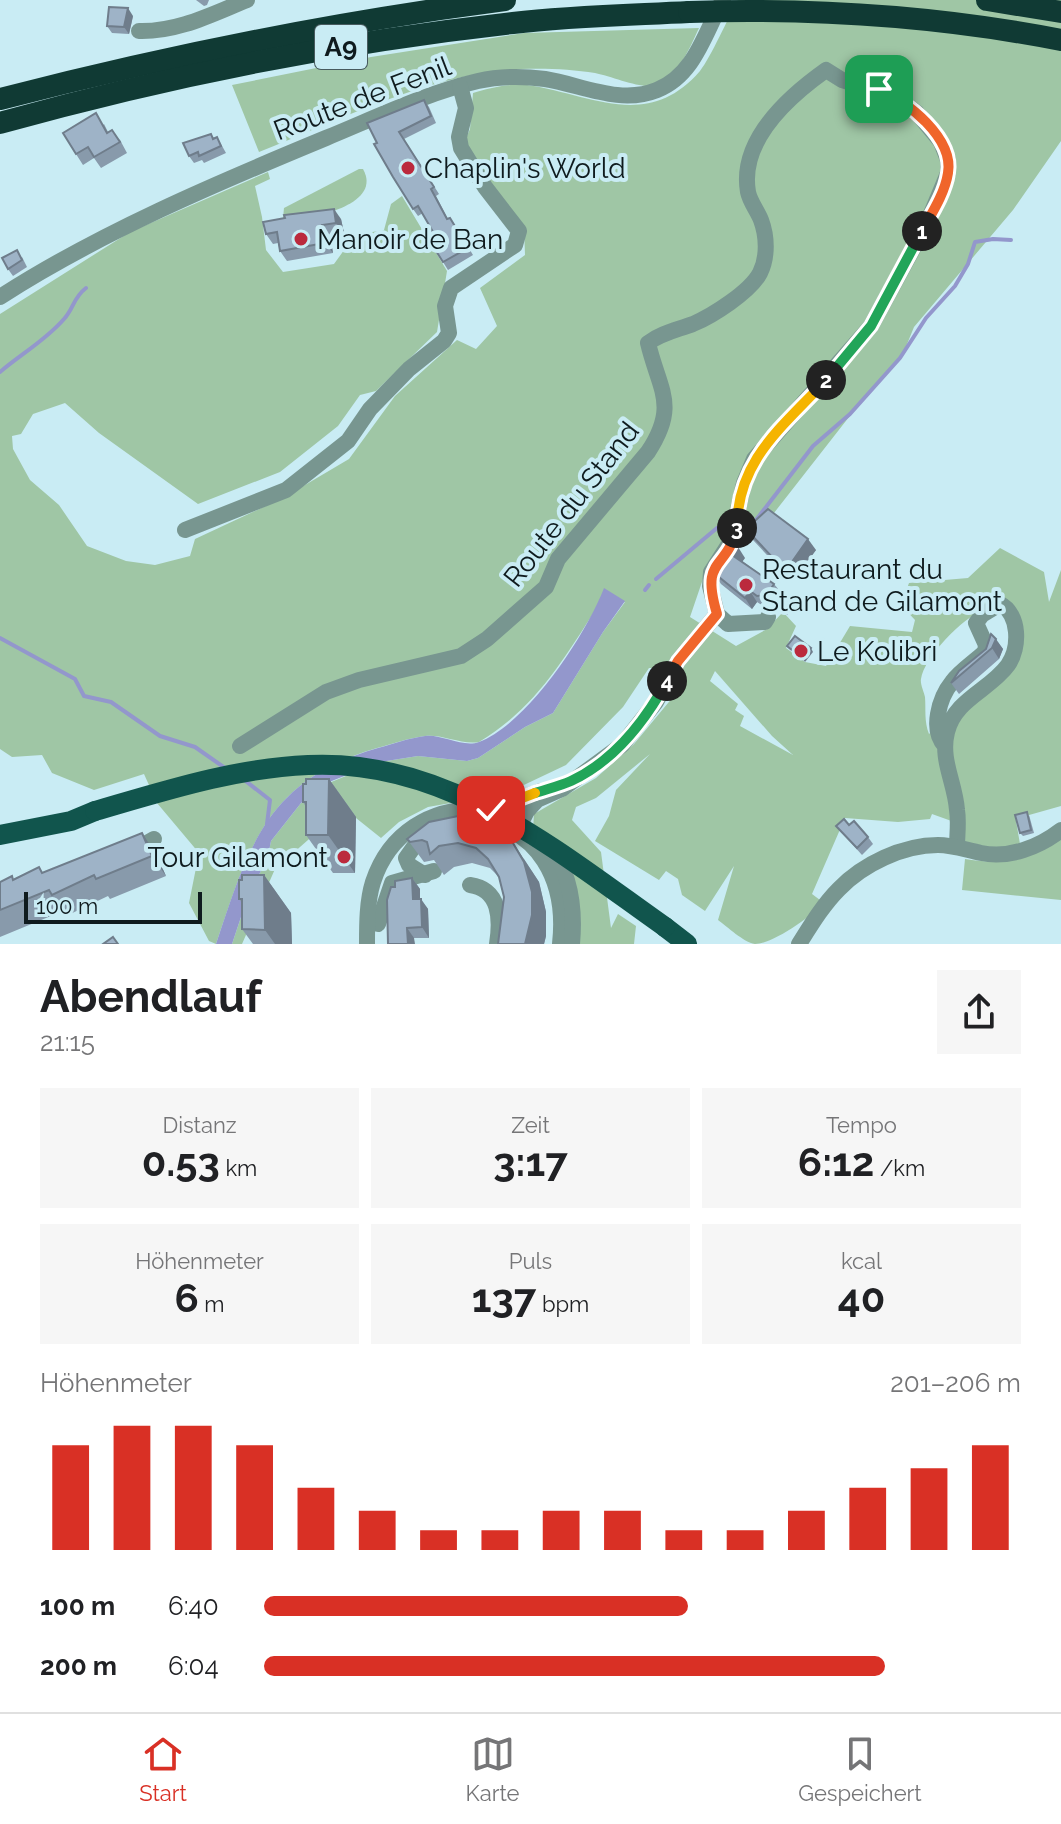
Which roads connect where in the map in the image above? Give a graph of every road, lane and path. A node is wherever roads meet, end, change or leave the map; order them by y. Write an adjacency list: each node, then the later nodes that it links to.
1 (247, 0): 6 (street)
2 (505, 0): 9 (highway, A9)
3 (723, 0): 8 (street, Route de Fenil)
4 (987, 0): 5 (highway)
5 (1061, 12)
6 (139, 31)
7 (1061, 40): 10 (highway, A9, bridge)
8 (460, 86): 11 (street, Route de Fenil); 12 (street)
9 (0, 99)
10 (0, 123)
11 (0, 297)
12 (185, 530)
13 (717, 614): 14 (street); 15 (street, Route du Stand); 17 (street)
14 (768, 617)
15 (240, 746)
16 (945, 746): 16 (street); 24 (street)
17 (573, 780): 18 (street); 19 (street)
18 (491, 810): 19 (street); 28 (street)
19 (521, 823): 32 (street)
20 (4, 828): 33 (main road, bridge)
21 (1061, 830): 24 (street)
22 (423, 834): 27 (street); 27 (street); 31 (street)
23 (154, 839): 25 (street)
24 (957, 847): 34 (street)
25 (117, 857)
26 (470, 885): 30 (street)
27 (378, 924): 29 (street)
28 (367, 944)
29 (379, 944)
30 (497, 944)
31 (560, 944)
32 (572, 944)
33 (687, 944)
34 (799, 944)

